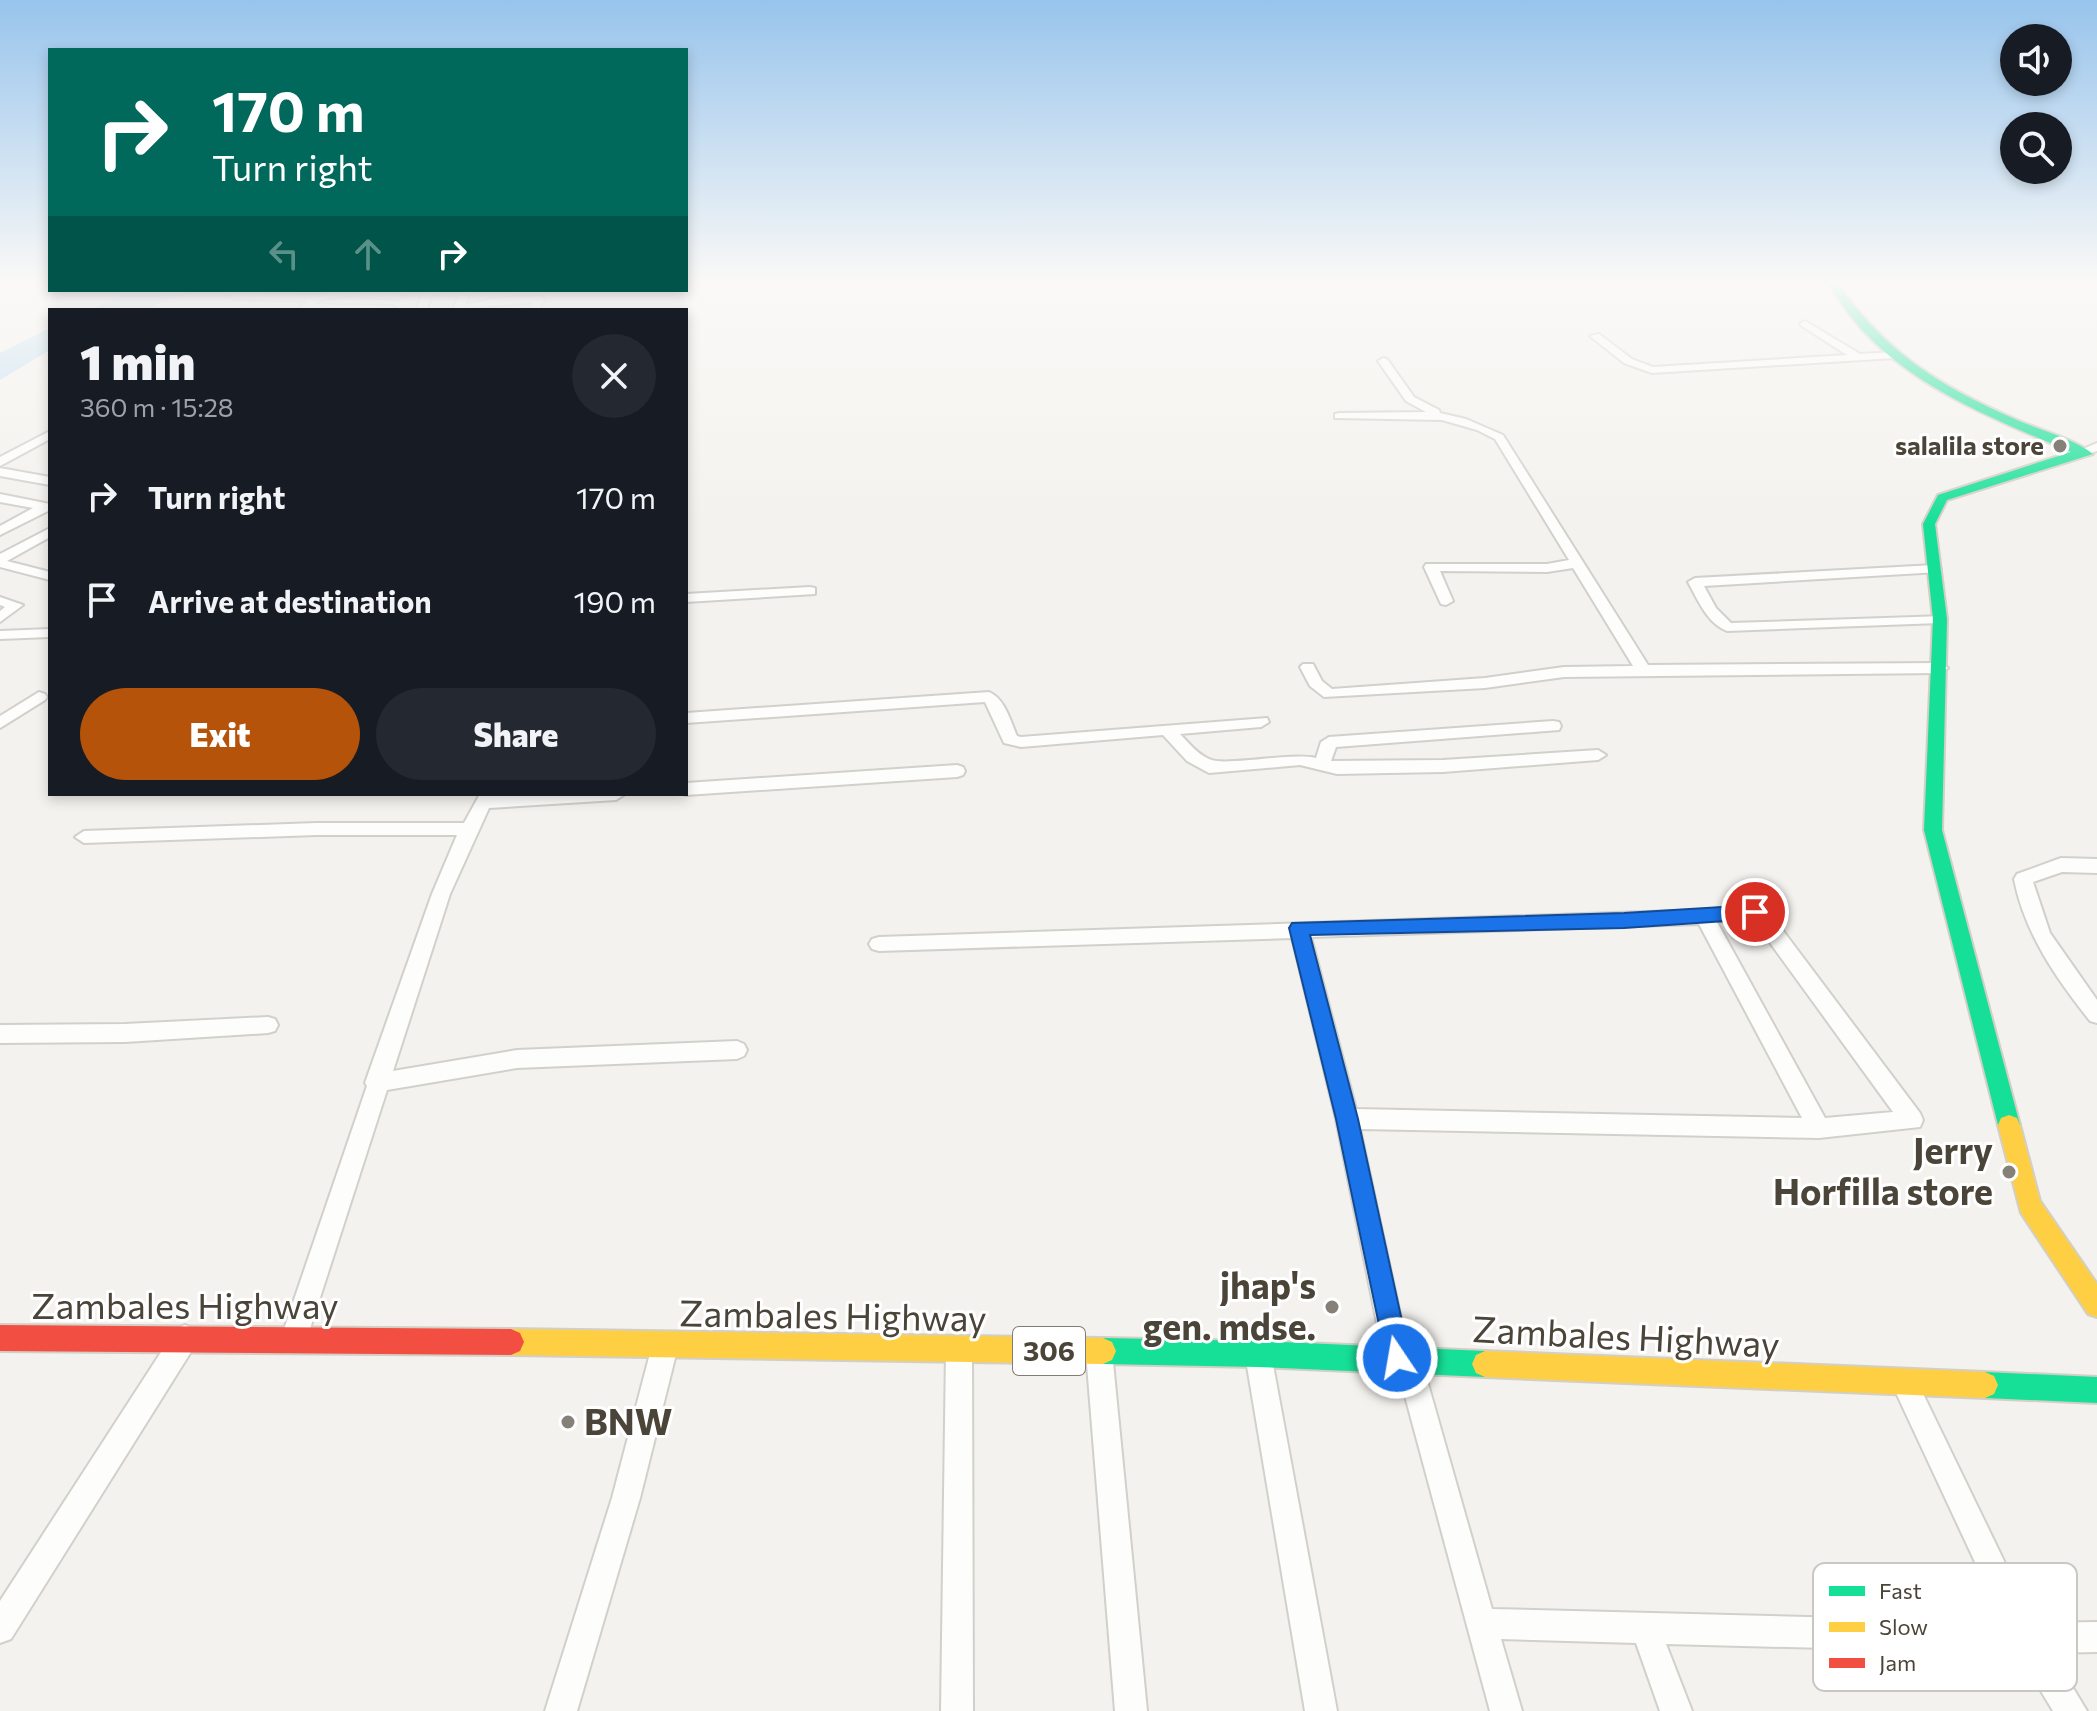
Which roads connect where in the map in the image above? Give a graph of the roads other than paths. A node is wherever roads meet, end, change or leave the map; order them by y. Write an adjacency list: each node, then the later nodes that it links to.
1 (1385, 364): 6 (street)
2 (1636, 364): 3 (street)
3 (1749, 364)
4 (1910, 364): 8 (street)
5 (1339, 416): 6 (street)
6 (1452, 419): 19 (street)
7 (48, 436): 9 (street)
8 (2092, 452): 20 (street)
9 (0, 462)
10 (0, 472): 11 (street)
11 (48, 481)
12 (48, 492): 14 (street)
13 (0, 498): 14 (street)
14 (28, 503): 15 (street)
15 (48, 507): 16 (street)
16 (4, 526)
17 (43, 541): 18 (street)
18 (0, 561): 21 (street)
19 (1578, 563): 25 (street); 34 (street)
20 (1934, 569): 27 (street); 27 (street)
21 (48, 575)
22 (810, 591): 23 (street)
23 (688, 598)
24 (0, 601): 26 (street)
25 (1446, 601)
26 (0, 618)
27 (1940, 619): 33 (street)
28 (48, 622): 30 (street)
29 (48, 633): 30 (street)
30 (33, 634): 31 (street)
31 (0, 635)
32 (1308, 667): 34 (street)
33 (1940, 668): 34 (street); 60 (street)
34 (1643, 670)
35 (39, 697): 38 (street)
36 (688, 718): 40 (street)
37 (1261, 722): 40 (street)
38 (0, 723)
39 (1553, 726): 42 (street)
40 (1168, 731): 42 (street)
41 (1598, 755): 42 (street)
42 (1322, 764)
43 (957, 771): 44 (street)
44 (688, 789)
45 (551, 796): 46 (street)
46 (486, 798): 47 (street)
47 (469, 829): 48 (street); 57 (street)
48 (84, 837)
49 (2097, 866): 53 (street)
50 (1705, 917): 51 (street); 59 (street); 59 (street)
51 (1299, 928): 52 (street); 58 (street)
52 (879, 944)
53 (2097, 1015)
54 (268, 1025): 55 (street)
55 (0, 1034)
56 (737, 1050): 57 (street)
57 (376, 1083): 63 (street)
58 (1347, 1119): 59 (street); 68 (street)
59 (1819, 1128)
60 (2097, 1305)
61 (0, 1338): 62 (street, Zambales Highway / 306)
62 (185, 1338): 63 (street, Zambales Highway / 306); 73 (street)
63 (294, 1338): 64 (street, Zambales Highway / 306)
64 (665, 1346): 65 (street, Zambales Highway / 306); 79 (street)
65 (959, 1350): 66 (street, Zambales Highway / 306); 80 (street)
66 (1099, 1352): 67 (street, Zambales Highway / 306); 81 (street)
67 (1258, 1354): 68 (street, Zambales Highway / 306); 82 (street)
68 (1402, 1359): 69 (street, Zambales Highway / 306); 72 (street)
69 (1903, 1381): 70 (street, Zambales Highway / 306); 71 (street)
70 (2097, 1390)
71 (1990, 1563)
72 (1484, 1624): 74 (street); 83 (street)
73 (0, 1628)
74 (1646, 1629): 75 (street); 84 (street)
75 (1813, 1633)
76 (2077, 1637): 77 (street)
77 (2097, 1637)
78 (2059, 1691): 85 (street)
79 (561, 1711)
80 (957, 1711)
81 (1131, 1711)
82 (1321, 1711)
83 (1506, 1711)
84 (1676, 1711)
85 (2071, 1711)

